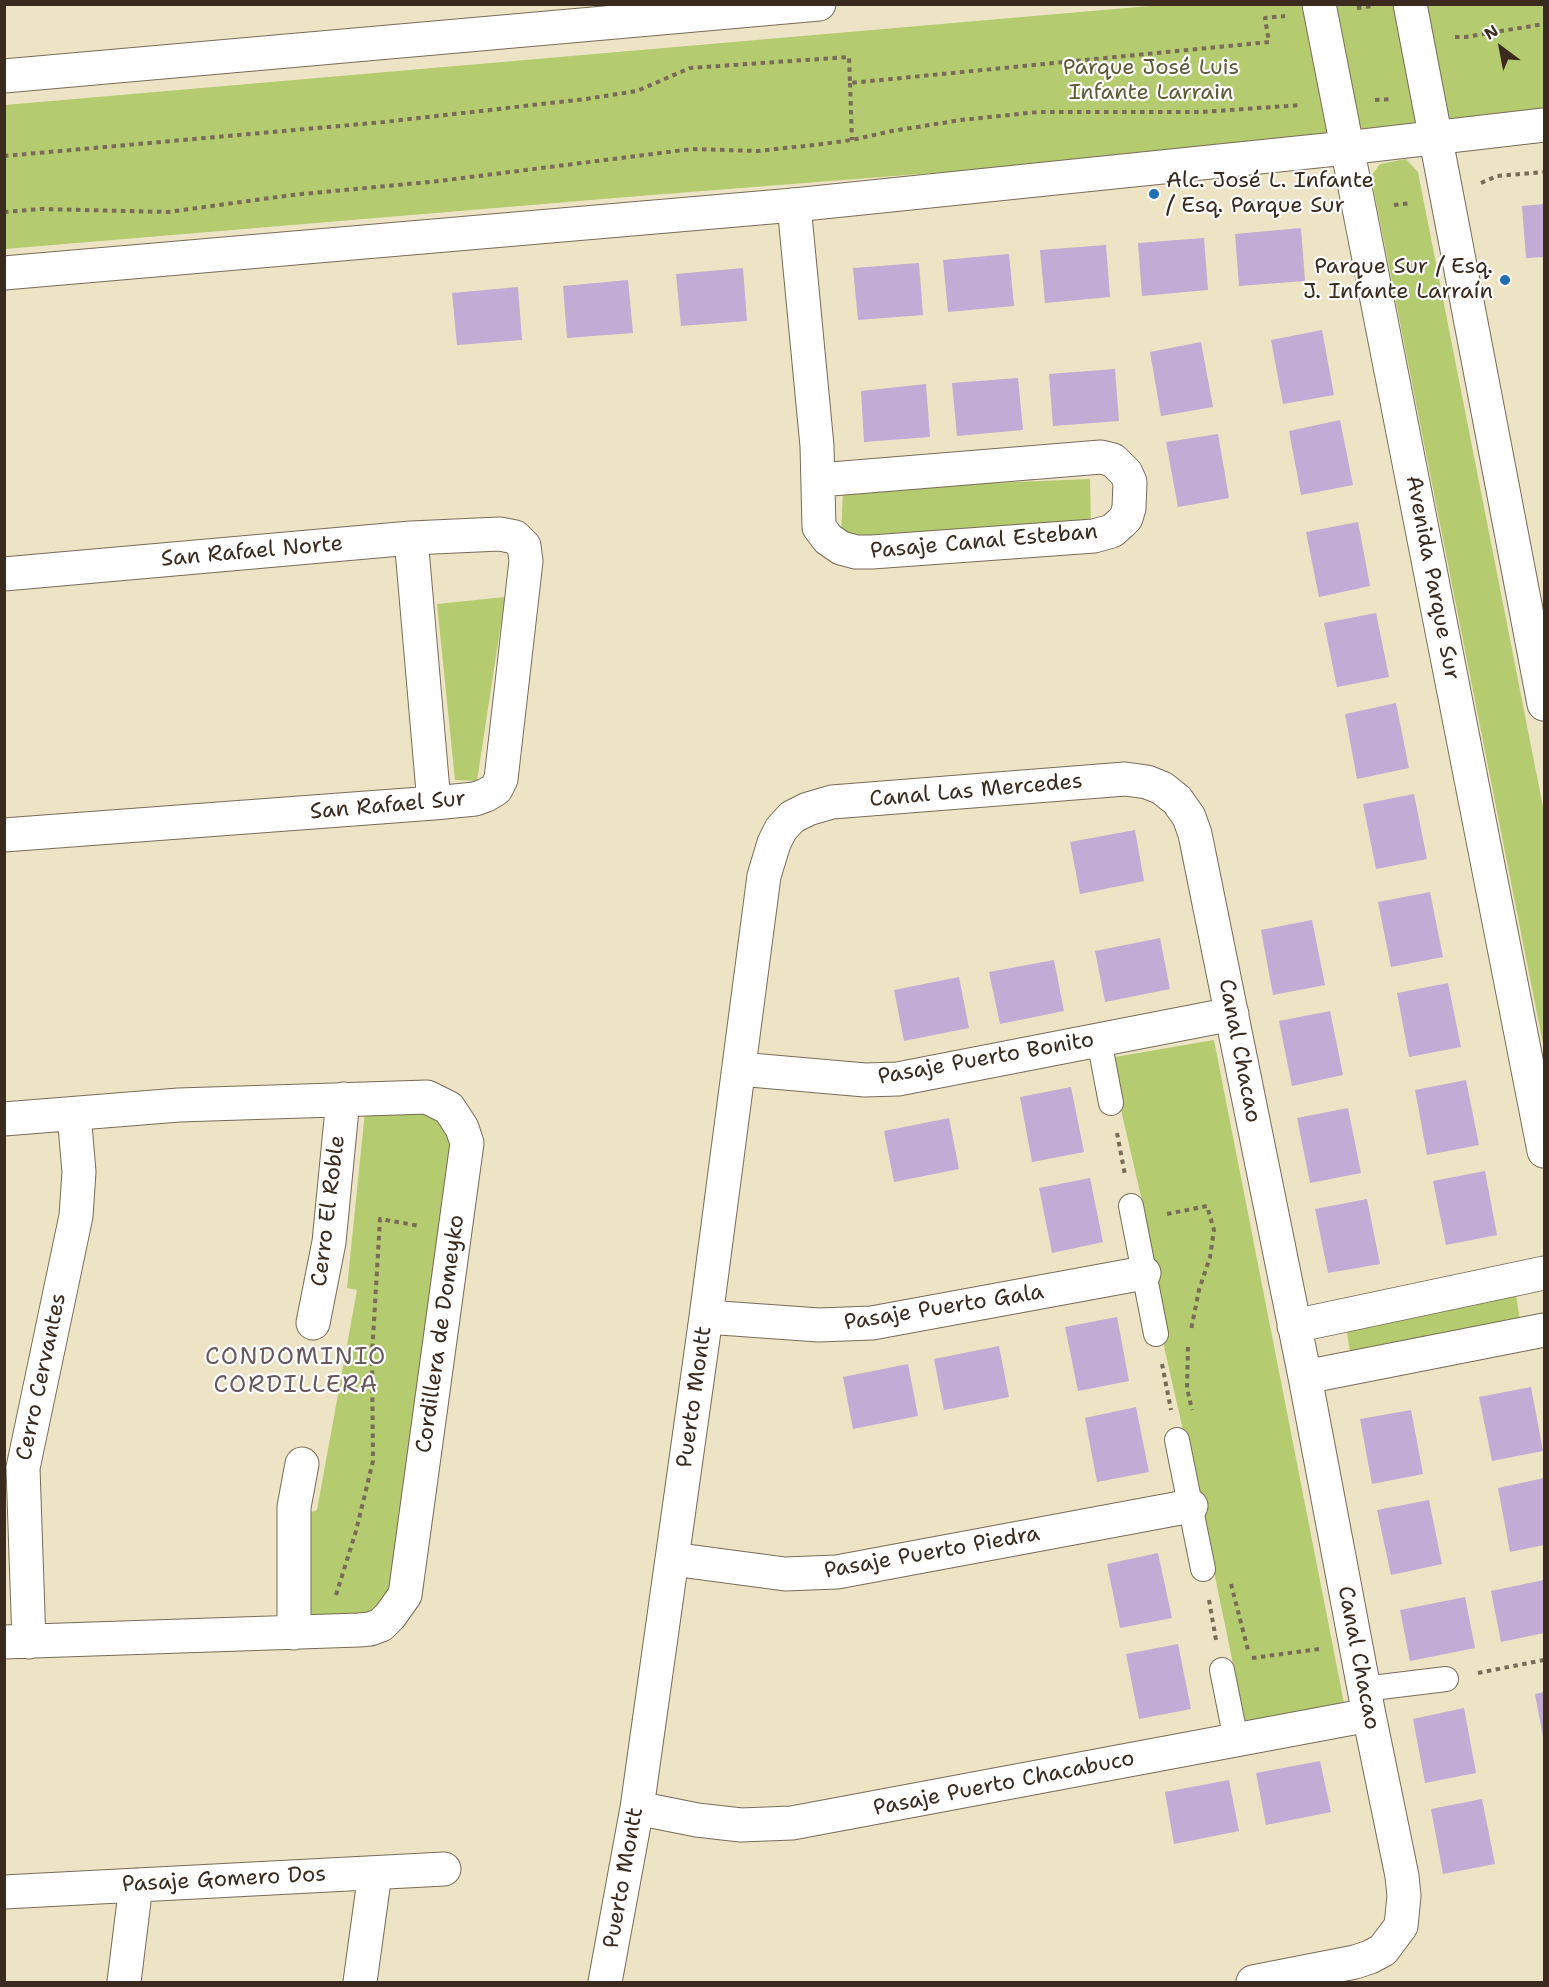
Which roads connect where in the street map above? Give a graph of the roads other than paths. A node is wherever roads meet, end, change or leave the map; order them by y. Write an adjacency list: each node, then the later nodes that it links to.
1 (819, 4): 3 (street)
2 (1394, 5): 8 (street)
3 (707, 9): 5 (street)
4 (1319, 9): 9 (street, Avenida Parque Sur)
5 (637, 12): 6 (street)
6 (4, 76)
7 (1545, 125): 8 (street)
8 (1435, 138): 9 (street); 16 (street)
9 (1346, 148): 10 (street); 28 (street, Avenida Parque Sur)
10 (794, 205): 11 (street); 12 (street, Pasaje Canal Esteban)
11 (4, 273)
12 (819, 480): 12 (street, Pasaje Canal Esteban)
13 (500, 534): 14 (street, San Rafael Norte); 18 (street, San Rafael Sur)
14 (411, 538): 15 (street, San Rafael Norte); 18 (street)
15 (4, 574)
16 (1545, 704)
17 (1162, 788): 19 (street, Canal Las Mercedes); 21 (street, Canal Chacao)
18 (434, 803): 20 (street, San Rafael Sur)
19 (792, 817): 23 (street, Puerto Montt)
20 (4, 835)
21 (1232, 1014): 22 (street, Pasaje Puerto Bonito); 34 (street, Canal Chacao)
22 (1099, 1040): 23 (street, Pasaje Puerto Bonito); 25 (lane)
23 (739, 1069): 32 (street, Puerto Montt)
24 (343, 1099): 26 (street, Cordillera de Domeyko); 33 (street, Cerro El Roble); 43 (street, Cordillera de Domeyko)
25 (1111, 1103)
26 (74, 1114): 27 (street, Cordillera de Domeyko); 44 (street, Cerro Cervantes)
27 (4, 1119)
28 (1545, 1151)
29 (1131, 1206): 30 (lane)
30 (1144, 1273): 32 (street, Pasaje Puerto Gala); 36 (lane)
31 (1545, 1273): 34 (street)
32 (706, 1317): 41 (street, Puerto Montt)
33 (314, 1323)
34 (1294, 1326): 37 (street, Canal Chacao)
35 (1545, 1330): 37 (street)
36 (1156, 1334)
37 (1305, 1377): 47 (street, Canal Chacao)
38 (1177, 1440): 40 (lane)
39 (302, 1464): 43 (street)
40 (1191, 1506): 41 (street, Pasaje Puerto Piedra); 42 (lane)
41 (672, 1559): 49 (street, Puerto Montt)
42 (1203, 1569)
43 (294, 1633): 44 (street, Cordillera de Domeyko)
44 (17, 1642)
45 (1222, 1670): 48 (lane)
46 (1446, 1679): 47 (lane)
47 (1366, 1702): 48 (street, Pasaje Puerto Chacabuco); 57 (street, Canal Chacao)
48 (1236, 1740): 49 (street, Pasaje Puerto Chacabuco)
49 (638, 1808): 56 (street, Puerto Montt)
50 (444, 1869): 51 (street, Pasaje Gomero Dos)
51 (375, 1873): 52 (street, Pasaje Gomero Dos); 55 (street)
52 (136, 1885): 53 (street, Pasaje Gomero Dos); 54 (street)
53 (4, 1892)
54 (124, 1983)
55 (360, 1983)
56 (605, 1983)
57 (1254, 1983)

